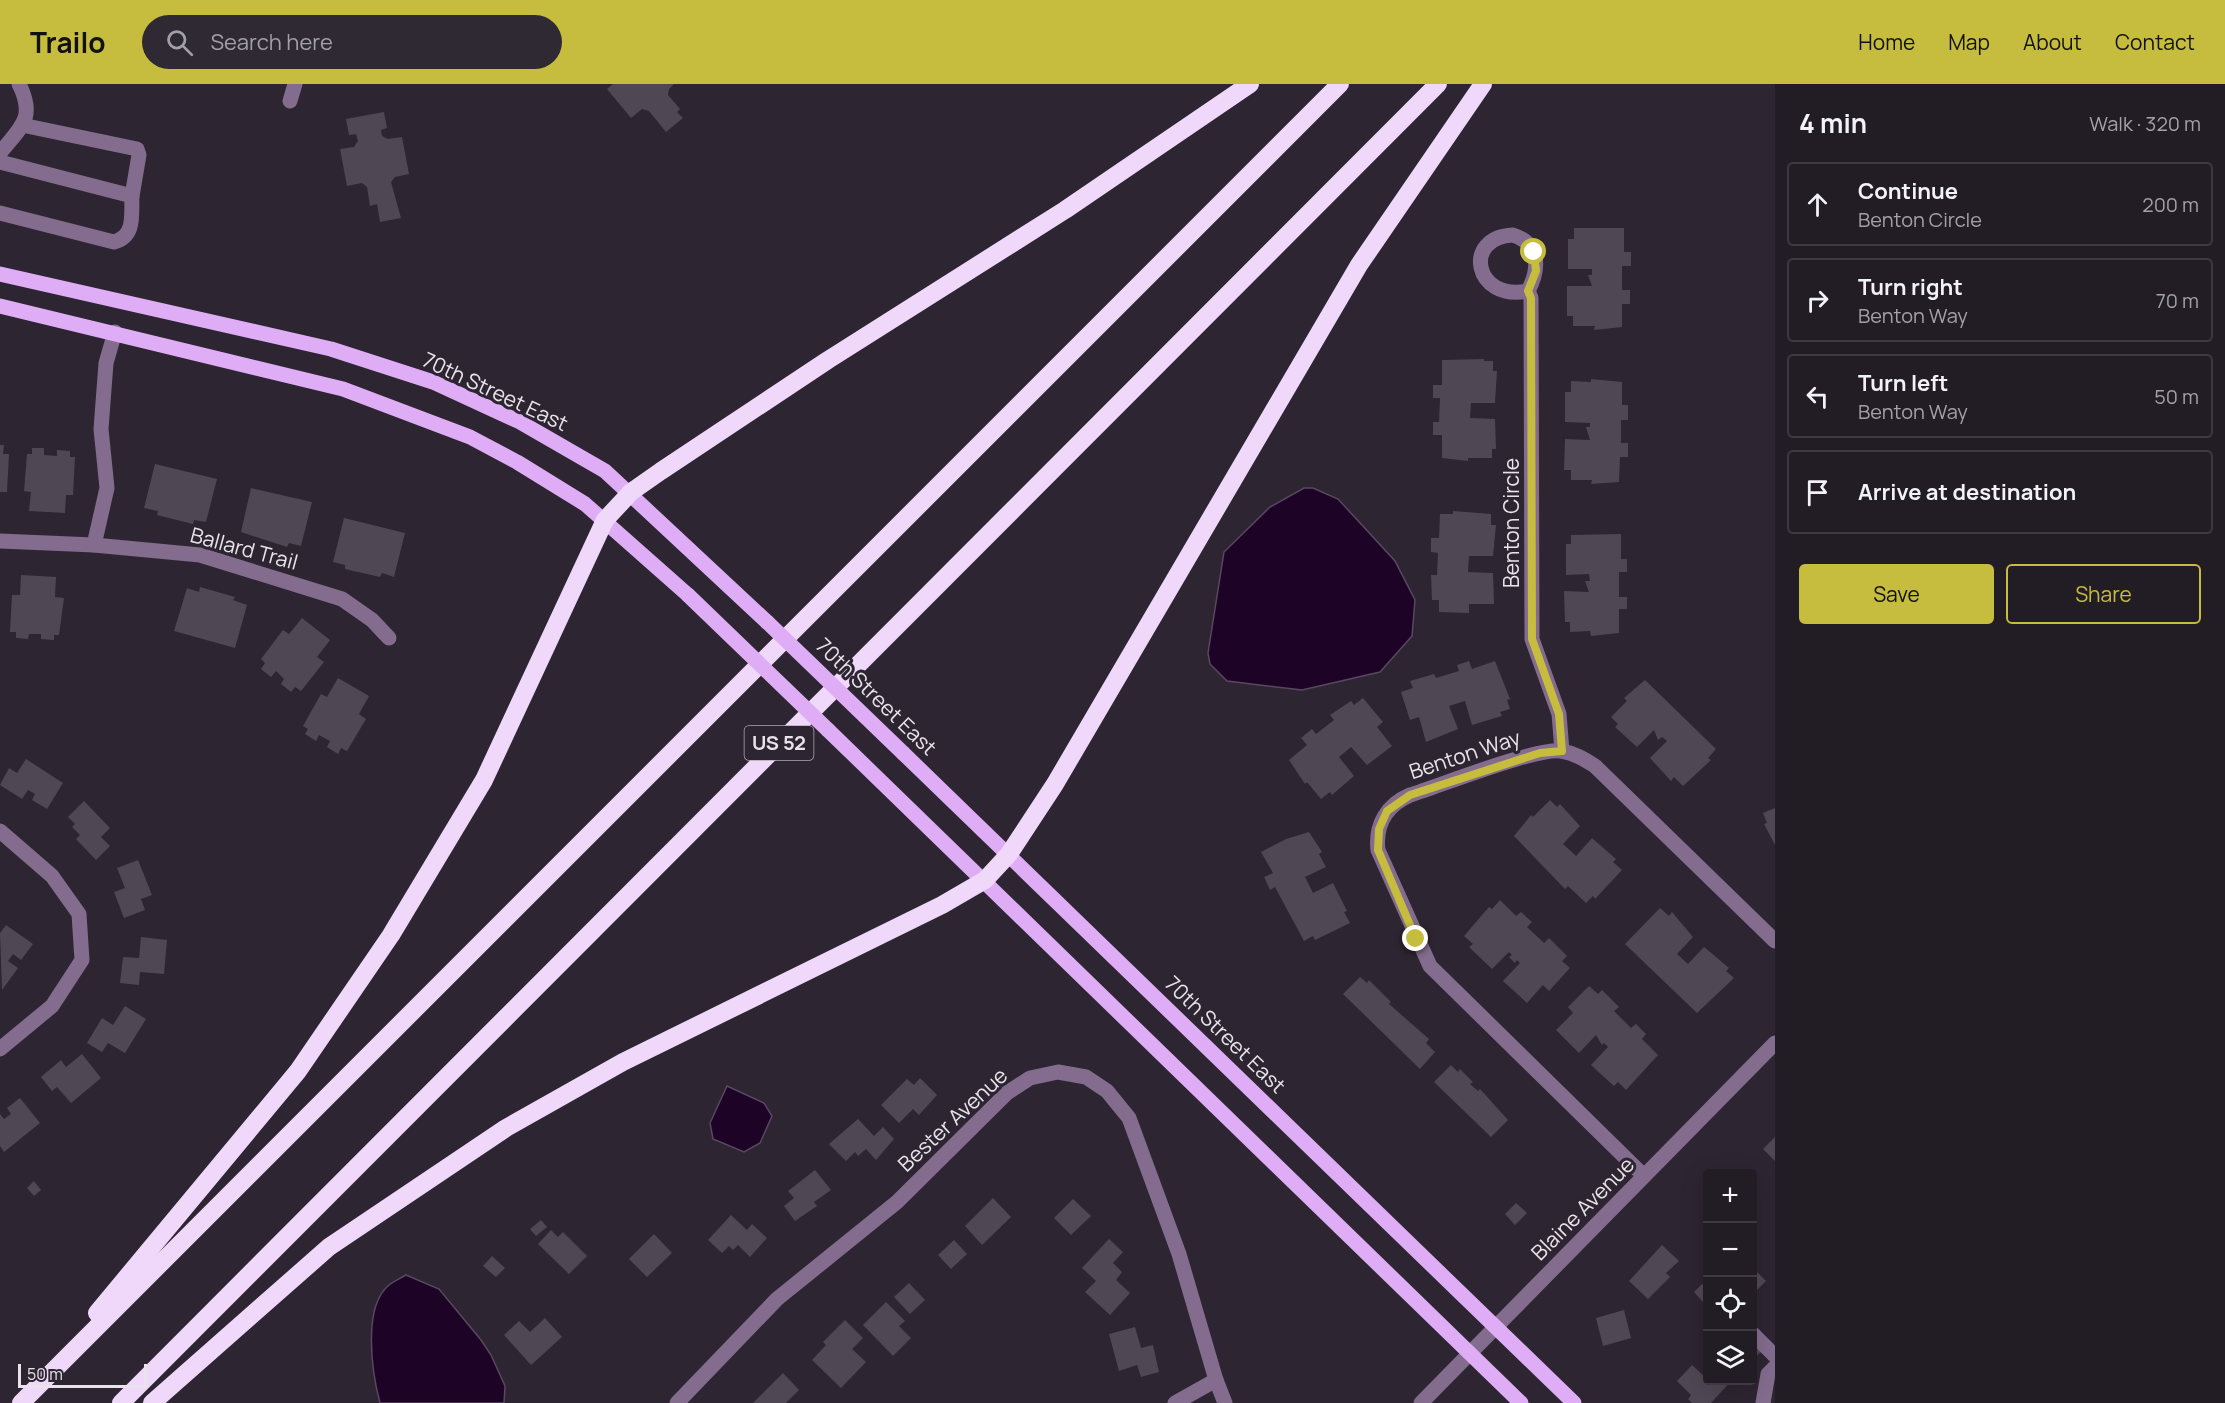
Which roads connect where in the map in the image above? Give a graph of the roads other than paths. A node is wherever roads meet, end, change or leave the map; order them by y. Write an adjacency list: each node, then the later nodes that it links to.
1 (19, 84): 8 (street)
2 (295, 84): 7 (street)
3 (1250, 84): 17 (highway)
4 (1340, 84): 36 (highway)
5 (1438, 84): 37 (highway, US 52)
6 (1483, 84): 24 (highway)
7 (290, 101)
8 (22, 125): 9 (street); 11 (street)
9 (0, 153)
10 (0, 162): 11 (street)
11 (132, 196): 12 (street)
12 (0, 213)
13 (0, 274): 17 (main road, 70th Street East)
14 (1528, 291): 22 (street, Benton Circle)
15 (0, 306): 16 (main road)
16 (115, 332): 18 (main road); 20 (street)
17 (631, 492): 18 (highway); 24 (main road, 70th Street East, bridge)
18 (605, 520): 25 (main road, bridge); 36 (highway)
19 (0, 541): 20 (street, Ballard Trail)
20 (94, 545): 21 (street, Ballard Trail)
21 (389, 638)
22 (1562, 751): 26 (street); 29 (street, Benton Way)
23 (0, 831): 28 (street)
24 (1009, 854): 25 (highway); 30 (main road, 70th Street East)
25 (985, 880): 32 (main road); 38 (highway)
26 (1775, 941)
27 (1775, 1043): 29 (street, Blaine Avenue)
28 (0, 1049)
29 (1644, 1176): 30 (street, Blaine Avenue)
30 (1495, 1328): 32 (street, Blaine Avenue); 44 (main road, 70th Street East)
31 (1757, 1338): 33 (street)
32 (1470, 1353): 42 (street, Blaine Avenue); 43 (main road)
33 (1775, 1356)
34 (1775, 1367): 45 (street)
35 (1216, 1380): 39 (street, Bester Avenue); 40 (street); 41 (street, Bester Avenue)
36 (24, 1400)
37 (120, 1403)
38 (152, 1403)
39 (677, 1403)
40 (1175, 1403)
41 (1225, 1403)
42 (1421, 1403)
43 (1521, 1403)
44 (1574, 1403)
45 (1763, 1403)

